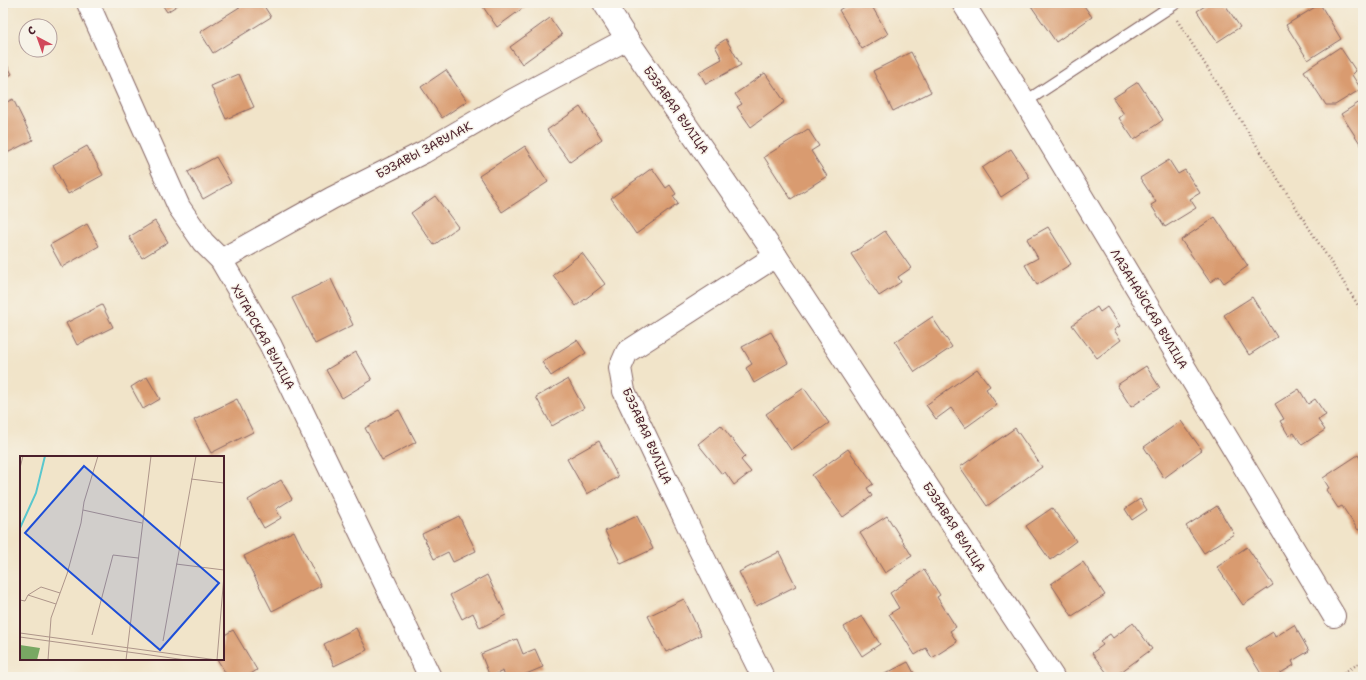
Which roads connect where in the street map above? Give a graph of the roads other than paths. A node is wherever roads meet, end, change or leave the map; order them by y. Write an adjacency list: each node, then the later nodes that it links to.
1 (88, 3): 8 (street, ХУТАРСКАЯ ВУЛІЦА)
2 (604, 3): 5 (street, БЭЗАВАЯ ВУЛІЦА)
3 (963, 3): 6 (street, ЛАЗАНАЎСКАЯ ВУЛІЦА)
4 (1172, 6): 6 (lane)
5 (627, 39): 7 (street, БЭЗАВАЯ ВУЛІЦА); 8 (street, БЭЗАВЫ ЗАВУЛАК)
6 (1025, 102): 9 (street, ЛАЗАНАЎСКАЯ ВУЛІЦА)
7 (776, 256): 11 (street, БЭЗАВАЯ ВУЛІЦА); 12 (street, БЭЗАВАЯ ВУЛІЦА)
8 (221, 260): 10 (street, ХУТАРСКАЯ ВУЛІЦА)
9 (1334, 616)
10 (430, 677)
11 (763, 677)
12 (1052, 677)

